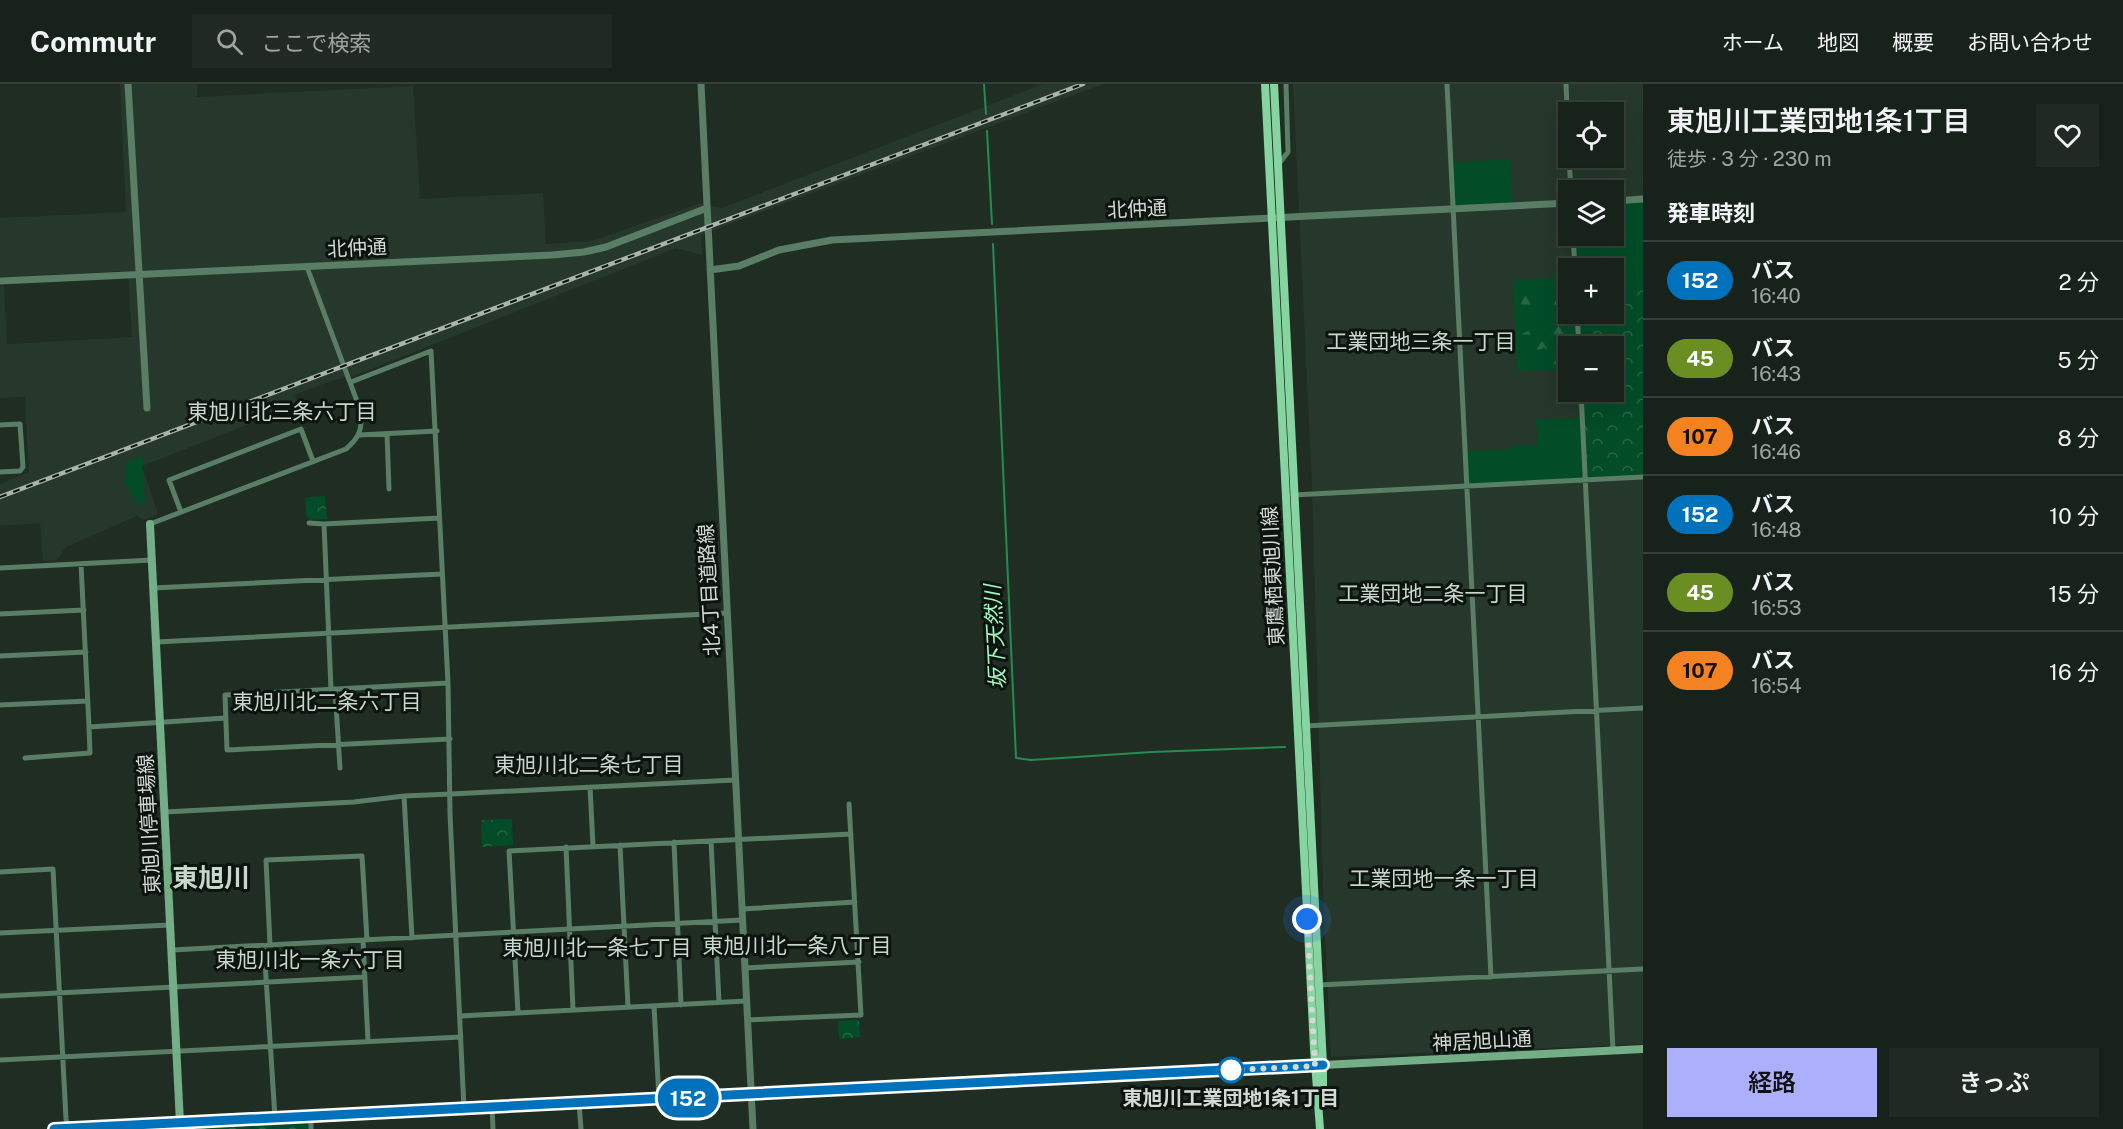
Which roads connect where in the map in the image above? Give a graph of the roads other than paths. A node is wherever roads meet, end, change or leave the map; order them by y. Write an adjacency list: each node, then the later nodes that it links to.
1 (128, 84): 18 (street)
2 (701, 84): 13 (street, 北4丁目道路線)
3 (1265, 84): 15 (main road, 東鷹栖東旭川線)
4 (1274, 84): 9 (main road, 東鷹栖東旭川線)
5 (1286, 84): 9 (street)
6 (1446, 84): 14 (street)
7 (1566, 84): 8 (street)
8 (1567, 102)
9 (1278, 165): 15 (main road, 東鷹栖東旭川線)
10 (1643, 200): 11 (street)
11 (1624, 201)
12 (1558, 204): 14 (street, 北仲通)
13 (707, 208): 16 (street, 北仲通); 17 (street, 北4丁目道路線)
14 (1453, 209): 15 (street, 北仲通); 31 (street)
15 (1276, 218): 17 (street, 北仲通); 33 (main road, 東鷹栖東旭川線)
16 (307, 267): 18 (street, 北仲通); 20 (street)
17 (710, 270): 47 (street, 北4丁目道路線)
18 (139, 275): 19 (street, 北仲通); 22 (street)
19 (0, 281)
20 (351, 382): 24 (street); 26 (street)
21 (1581, 402): 30 (street)
22 (147, 408)
23 (0, 425): 28 (street)
24 (437, 430): 25 (street); 35 (street)
25 (387, 434): 26 (street); 32 (street)
26 (360, 435): 27 (street)
27 (313, 461): 34 (street); 34 (street)
28 (0, 472)
29 (1643, 477): 30 (street)
30 (1585, 480): 31 (street); 58 (street)
31 (1467, 486): 33 (street); 59 (street)
32 (389, 489)
33 (1290, 495): 62 (main road, 東鷹栖東旭川線)
34 (181, 512): 37 (street)
35 (439, 518): 38 (street); 42 (street)
36 (309, 523): 38 (street)
37 (150, 524): 39 (main road, 東旭川停車場線)
38 (324, 524): 43 (street)
39 (152, 560): 40 (street); 44 (main road, 東旭川停車場線)
40 (81, 564): 41 (street); 45 (street)
41 (0, 568)
42 (442, 574): 43 (street); 48 (street)
43 (327, 579): 44 (street); 49 (street)
44 (153, 588): 50 (main road, 東旭川停車場線)
45 (84, 610): 46 (street); 51 (street)
46 (0, 614)
47 (727, 614): 48 (street); 68 (street, 北4丁目道路線)
48 (445, 627): 49 (street); 53 (street)
49 (329, 634): 50 (street); 54 (street)
50 (156, 642): 61 (main road, 東旭川停車場線)
51 (86, 652): 52 (street); 55 (street)
52 (0, 656)
53 (448, 683): 54 (street); 64 (street)
54 (333, 689): 60 (street); 65 (street)
55 (88, 701): 56 (street); 63 (street)
56 (0, 705)
57 (1643, 708): 58 (street)
58 (1596, 710): 59 (street); 101 (street)
59 (1478, 717): 62 (street); 103 (street)
60 (226, 718): 61 (street); 65 (street)
61 (160, 722): 63 (street); 73 (main road, 東旭川停車場線)
62 (1302, 725): 105 (main road, 東鷹栖東旭川線)
63 (89, 727): 66 (street)
64 (450, 739): 65 (street); 70 (street)
65 (338, 744): 67 (street)
66 (25, 758)
67 (340, 768)
68 (735, 780): 69 (street); 75 (street, 北4丁目道路線)
69 (590, 787): 70 (street); 79 (street)
70 (451, 794): 71 (street); 93 (street)
71 (404, 796): 73 (street); 94 (street)
72 (849, 804): 74 (street)
73 (165, 812): 87 (main road, 東旭川停車場線)
74 (851, 834): 75 (street); 82 (street)
75 (738, 840): 76 (street); 83 (street, 北4丁目道路線)
76 (711, 841): 77 (street); 85 (street)
77 (674, 842): 78 (street); 86 (street)
78 (620, 845): 79 (street); 88 (street)
79 (592, 846): 80 (street)
80 (566, 847): 89 (street); 91 (street)
81 (0, 872): 90 (street)
82 (855, 902): 83 (street); 98 (street)
83 (742, 909): 84 (street, 北4丁目道路線)
84 (742, 920): 85 (street); 99 (street, 北4丁目道路線)
85 (714, 922): 86 (street); 110 (street)
86 (677, 924): 88 (street); 111 (street)
87 (170, 925): 90 (street); 97 (main road, 東旭川停車場線)
88 (624, 927): 89 (street); 113 (street)
89 (569, 929): 91 (street); 114 (street)
90 (56, 930): 92 (street); 107 (street)
91 (514, 932): 93 (street); 115 (street)
92 (0, 933)
93 (455, 935): 94 (street); 116 (street)
94 (412, 938): 95 (street)
95 (365, 940): 96 (street); 96 (street); 102 (street)
96 (267, 946): 97 (street); 104 (street)
97 (172, 950): 106 (main road, 東旭川停車場線)
98 (859, 962): 99 (street); 117 (street)
99 (744, 968): 109 (street, 北4丁目道路線)
100 (1643, 969): 101 (street)
101 (1609, 970): 103 (street); 123 (street)
102 (365, 977): 104 (street); 119 (street)
103 (1491, 977): 105 (street)
104 (267, 982): 106 (street); 120 (street)
105 (1315, 986): 126 (main road, 東鷹栖東旭川線)
106 (174, 987): 107 (street); 122 (main road, 東旭川停車場線)
107 (60, 993): 108 (street); 124 (street)
108 (0, 996)
109 (746, 1001): 110 (street); 117 (street, 北4丁目道路線)
110 (719, 1002): 111 (street)
111 (681, 1005): 112 (street)
112 (654, 1006): 113 (street); 128 (street)
113 (628, 1007): 114 (street)
114 (573, 1010): 115 (street)
115 (518, 1013): 116 (street)
116 (460, 1016): 118 (street)
117 (747, 1020): 127 (street, 北4丁目道路線)
118 (461, 1037): 119 (street); 131 (street)
119 (368, 1041): 120 (street)
120 (271, 1046): 122 (street); 133 (street)
121 (1643, 1049): 123 (main road, 神居旭山通)
122 (177, 1050): 124 (street); 134 (main road, 東旭川停車場線)
123 (1613, 1051): 126 (main road, 神居旭山通)
124 (63, 1057): 125 (street); 136 (street)
125 (0, 1060)
126 (1319, 1065): 127 (main road); 141 (main road, 東鷹栖東旭川線)
127 (752, 1094): 128 (main road); 140 (street, 北4丁目道路線)
128 (659, 1099): 129 (main road)
129 (579, 1103): 130 (main road); 139 (street)
130 (492, 1107): 131 (main road); 138 (street)
131 (464, 1109): 132 (main road)
132 (311, 1116): 133 (main road); 137 (street)
133 (275, 1118): 134 (main road)
134 (181, 1126): 136 (main road)
135 (53, 1129): 136 (main road)
136 (68, 1129)
137 (311, 1129)
138 (493, 1129)
139 (580, 1129)
140 (753, 1129)
141 (1321, 1129)

